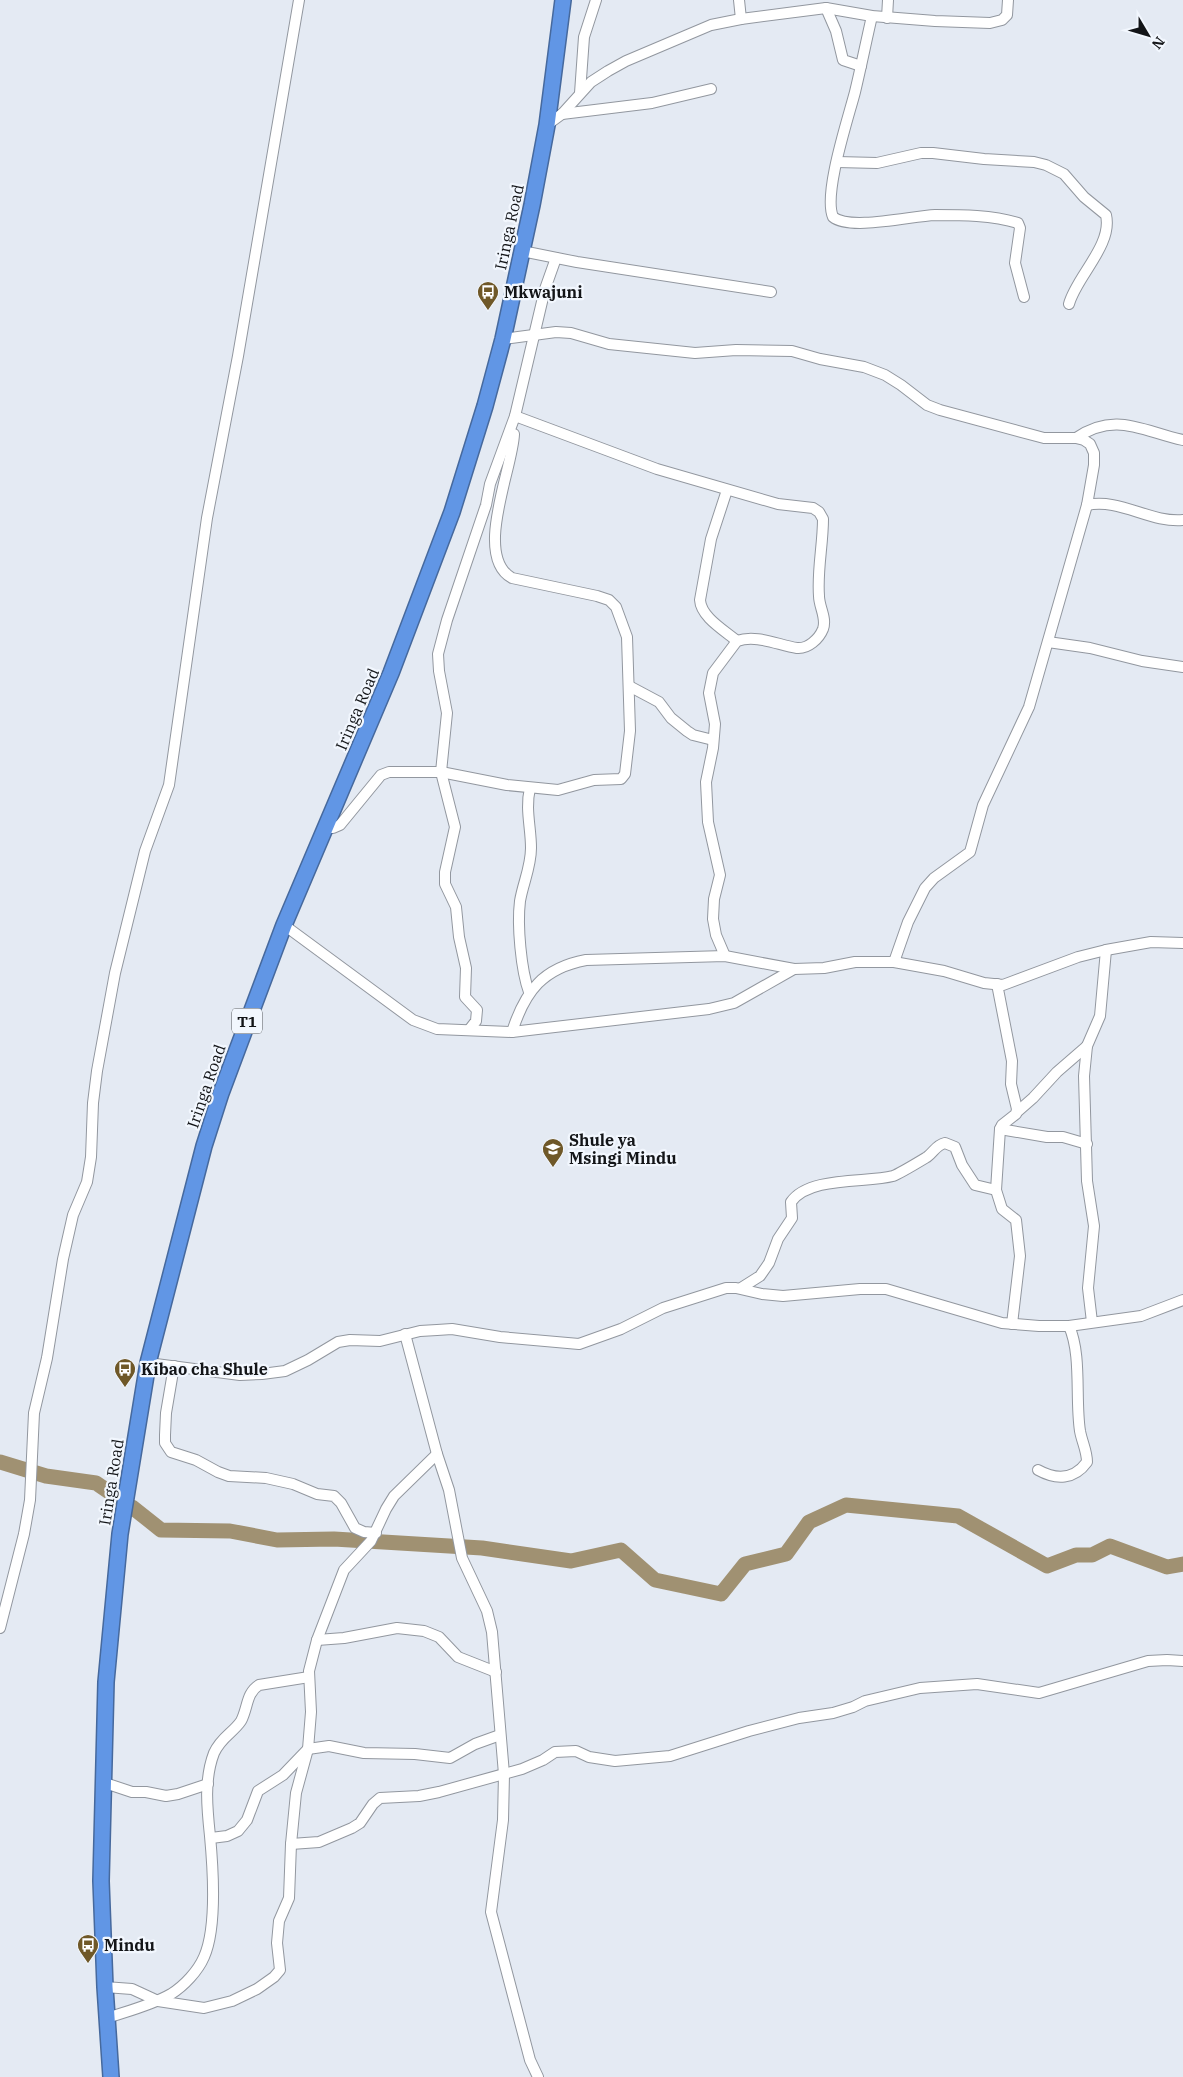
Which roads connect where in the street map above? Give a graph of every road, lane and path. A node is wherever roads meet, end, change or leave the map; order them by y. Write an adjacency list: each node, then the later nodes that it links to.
1 (299, 0): 64 (street)
2 (563, 0): 15 (highway, Iringa Road / T1)
3 (596, 0): 13 (street)
4 (739, 0): 10 (street)
5 (888, 0): 9 (street)
6 (1008, 0): 9 (street)
7 (826, 8): 8 (street); 10 (street); 11 (street)
8 (872, 16): 9 (street); 11 (street)
9 (887, 18)
10 (741, 19): 13 (street)
11 (861, 66): 16 (street)
12 (711, 89): 14 (street)
13 (580, 93): 14 (street)
14 (562, 114): 15 (street)
15 (547, 125): 17 (highway, Iringa Road / T1)
16 (837, 162): 20 (street); 21 (street)
17 (522, 251): 18 (street); 23 (highway, Iringa Road / T1)
18 (556, 258): 19 (street); 22 (street)
19 (771, 292)
20 (1024, 296)
21 (1069, 304)
22 (534, 336): 23 (street); 24 (street); 25 (street)
23 (503, 339): 37 (highway, Iringa Road / T1)
24 (513, 421): 27 (street); 33 (street); 35 (street)
25 (1076, 438): 26 (street); 28 (street)
26 (1183, 440)
27 (727, 490): 30 (street); 30 (street)
28 (1087, 505): 29 (street); 31 (street)
29 (1183, 520)
30 (737, 641): 34 (street)
31 (1048, 642): 32 (street); 42 (street)
32 (1183, 667)
33 (630, 686): 34 (street); 36 (street)
34 (713, 740): 41 (street)
35 (441, 772): 36 (street); 37 (street); 46 (street)
36 (530, 788): 45 (street)
37 (327, 827): 38 (highway, Iringa Road / T1)
38 (284, 924): 46 (street); 59 (highway, Iringa Road / T1)
39 (1183, 943): 40 (street)
40 (1106, 950): 44 (street); 48 (street)
41 (726, 956): 43 (street); 45 (street)
42 (894, 962): 43 (street); 44 (street)
43 (794, 969): 47 (street)
44 (997, 984): 49 (street)
45 (529, 992): 47 (street)
46 (469, 1030): 47 (street)
47 (512, 1032)
48 (1087, 1046): 49 (street); 51 (street)
49 (1016, 1112): 50 (street)
50 (1000, 1130): 51 (street); 52 (street)
51 (1087, 1144): 55 (street)
52 (996, 1190): 53 (street); 56 (street)
53 (741, 1288): 56 (street); 58 (street)
54 (1183, 1300): 55 (street)
55 (1092, 1322): 57 (street)
56 (1012, 1324): 57 (street)
57 (1069, 1326): 62 (street)
58 (405, 1334): 60 (street); 61 (street)
59 (148, 1363): 60 (street); 72 (highway, Iringa Road / T1)
60 (174, 1366): 63 (street)
61 (437, 1454): 63 (street); 67 (street)
62 (1038, 1470)
63 (376, 1533): 65 (street)
64 (0, 1628)
65 (317, 1640): 67 (street); 68 (street)
66 (1183, 1662): 71 (street)
67 (496, 1672): 69 (street)
68 (310, 1677): 70 (street); 73 (street)
69 (500, 1735): 70 (street); 71 (street)
70 (308, 1749): 74 (street); 75 (street)
71 (504, 1774): 75 (street); 80 (street)
72 (102, 1782): 73 (street); 76 (highway, Iringa Road / T1)
73 (208, 1784): 74 (street)
74 (210, 1838): 77 (street)
75 (291, 1844): 77 (street)
76 (105, 1987): 77 (street); 78 (highway, Iringa Road / T1)
77 (158, 2001): 78 (street)
78 (107, 2018): 79 (highway, Iringa Road / T1)
79 (111, 2077)
80 (538, 2077)

